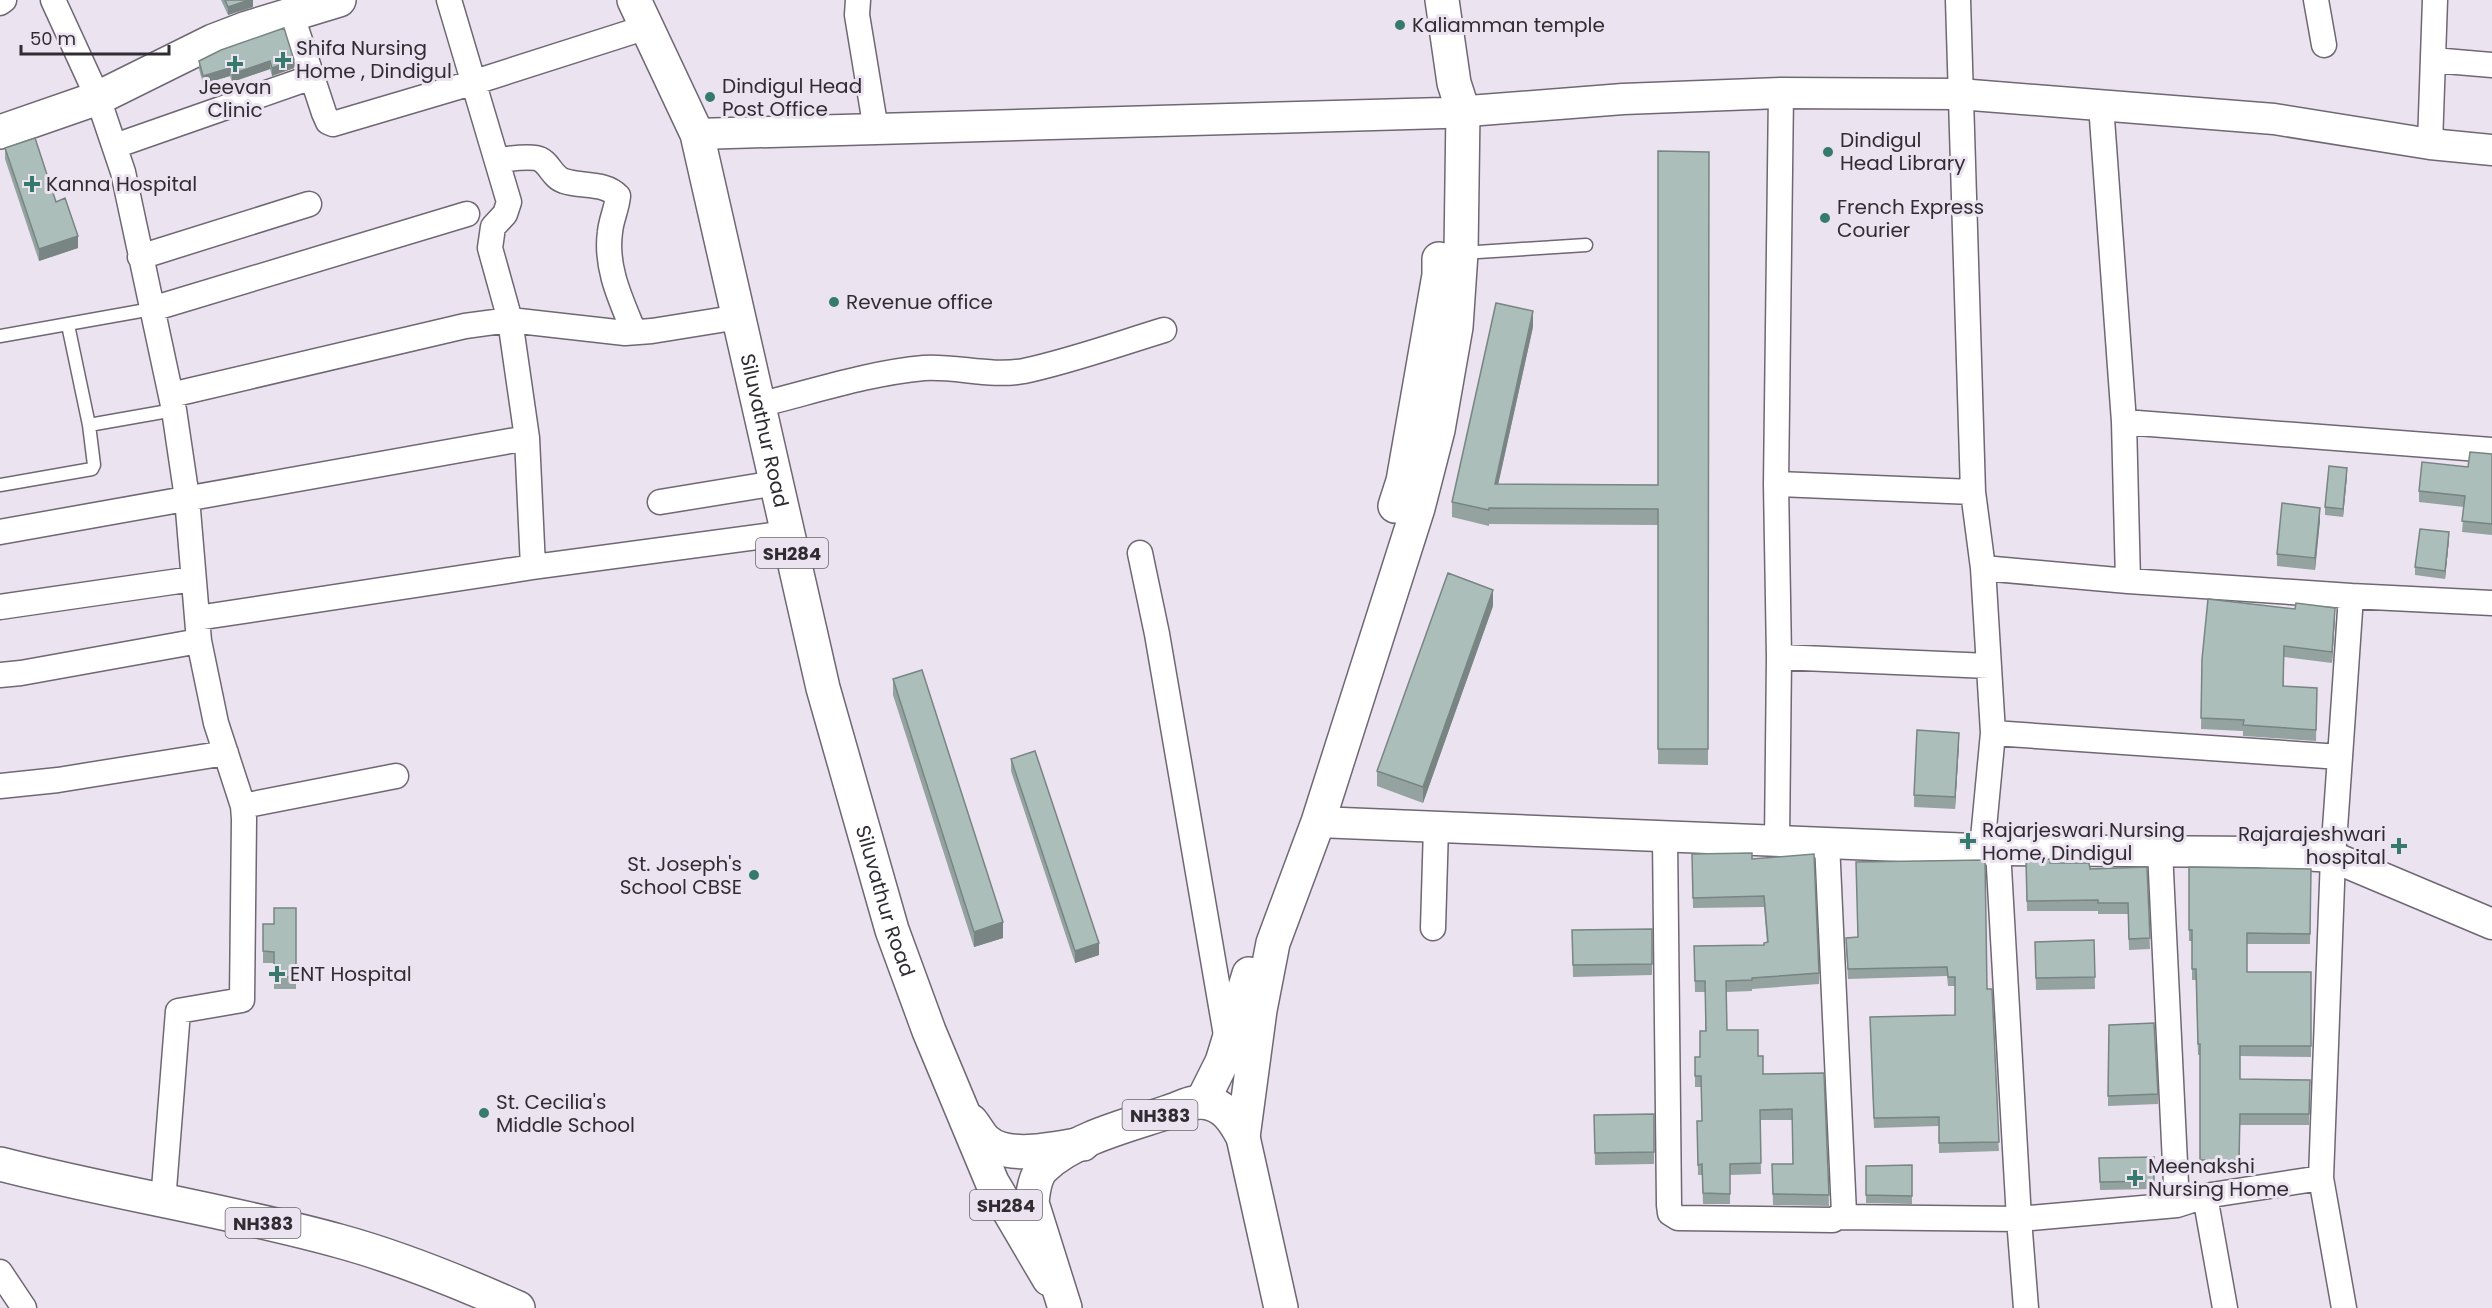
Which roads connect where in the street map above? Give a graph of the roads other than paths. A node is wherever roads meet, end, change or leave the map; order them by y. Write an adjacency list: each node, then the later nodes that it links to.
1 (4, 0): 10 (street)
2 (53, 0): 20 (street)
3 (339, 0): 12 (main road)
4 (449, 0): 17 (street)
5 (858, 0): 23 (street)
6 (1442, 0): 21 (main road)
7 (1958, 0): 19 (street)
8 (2316, 0): 13 (street)
9 (2435, 0): 14 (street)
10 (0, 3)
11 (641, 14): 17 (street); 25 (main road, Siluvathur Road / SH284)
12 (292, 16): 16 (street); 20 (main road)
13 (2324, 45)
14 (2433, 60): 15 (street); 26 (street)
15 (2492, 65)
16 (312, 77): 17 (street); 27 (street)
17 (475, 82): 29 (street)
18 (1781, 93): 19 (street); 21 (street); 49 (street)
19 (1959, 94): 22 (street); 51 (street)
20 (98, 98): 24 (main road); 27 (street)
21 (1454, 102): 23 (street); 33 (main road); 57 (main road)
22 (2101, 105): 26 (street); 44 (street)
23 (876, 130): 25 (street)
24 (0, 132)
25 (697, 134): 36 (main road, Siluvathur Road / SH284)
26 (2430, 144): 28 (street)
27 (115, 146): 34 (street)
28 (2492, 150)
29 (498, 160): 37 (street); 40 (street)
30 (309, 204): 34 (street)
31 (467, 214): 35 (street)
32 (1586, 245): 33 (lane)
33 (1461, 253): 57 (main road)
34 (140, 257): 35 (street)
35 (152, 309): 38 (lane); 42 (street)
36 (738, 318): 40 (street); 43 (main road, Siluvathur Road / SH284)
37 (510, 320): 40 (street); 42 (street); 46 (street)
38 (68, 325): 41 (lane); 45 (lane)
39 (1164, 330): 43 (street)
40 (634, 332)
41 (0, 336)
42 (173, 402): 45 (lane); 52 (street)
43 (758, 405): 48 (main road, Siluvathur Road / SH284)
44 (2124, 422): 47 (street); 61 (street)
45 (89, 425): 50 (lane)
46 (527, 438): 52 (street); 58 (street)
47 (2492, 450)
48 (776, 483): 53 (street); 55 (main road, Siluvathur Road / SH284)
49 (1776, 484): 51 (street); 66 (street)
50 (0, 485)
51 (1973, 492): 59 (street)
52 (187, 498): 54 (street); 60 (street)
53 (660, 502)
54 (0, 532)
55 (788, 533): 58 (street); 87 (main road, Siluvathur Road / SH284)
56 (1140, 553): 85 (street)
57 (1390, 563): 75 (main road); 85 (main road)
58 (533, 567): 65 (street)
59 (1983, 568): 61 (street); 67 (street)
60 (193, 579): 64 (street); 65 (street)
61 (2128, 581): 62 (street)
62 (2351, 596): 63 (street); 71 (street)
63 (2492, 603)
64 (0, 607)
65 (198, 629): 68 (street); 70 (street)
66 (1779, 657): 67 (street); 78 (street)
67 (1989, 666): 69 (street)
68 (0, 675)
69 (1993, 734): 71 (street); 80 (street)
70 (226, 753): 73 (street); 74 (street)
71 (2340, 757): 82 (street)
72 (396, 776): 74 (street)
73 (0, 786)
74 (243, 806): 94 (street)
75 (1318, 822): 76 (street); 88 (main road)
76 (1436, 827): 77 (street); 84 (street)
77 (1665, 838): 78 (street); 96 (street)
78 (1777, 841): 79 (street)
79 (1827, 843): 80 (street); 96 (street)
80 (1990, 849): 81 (street); 97 (street)
81 (2160, 851): 82 (street); 95 (street)
82 (2333, 857): 83 (street); 91 (street)
83 (2492, 924)
84 (1433, 928)
85 (1227, 1046): 86 (main road)
86 (1202, 1102): 88 (main road, NH383); 89 (main road, NH383)
87 (959, 1105): 89 (main road, Siluvathur Road / SH284); 99 (main road, Siluvathur Road / SH284)
88 (1243, 1137): 103 (main road, NH383)
89 (1083, 1144): 99 (main road, NH383)
90 (0, 1164): 94 (main road, NH383)
91 (2321, 1178): 93 (street); 106 (street)
92 (0, 1187): 101 (main road, NH383)
93 (2205, 1196): 95 (street); 105 (street)
94 (163, 1202): 102 (main road, NH383)
95 (2177, 1205): 97 (street)
96 (1839, 1217): 97 (street)
97 (2019, 1219): 104 (street)
98 (0, 1272): 100 (street)
99 (1063, 1304)
100 (24, 1308)
101 (470, 1308)
102 (518, 1308)
103 (1281, 1308)
104 (2026, 1308)
105 (2225, 1308)
106 (2344, 1308)

